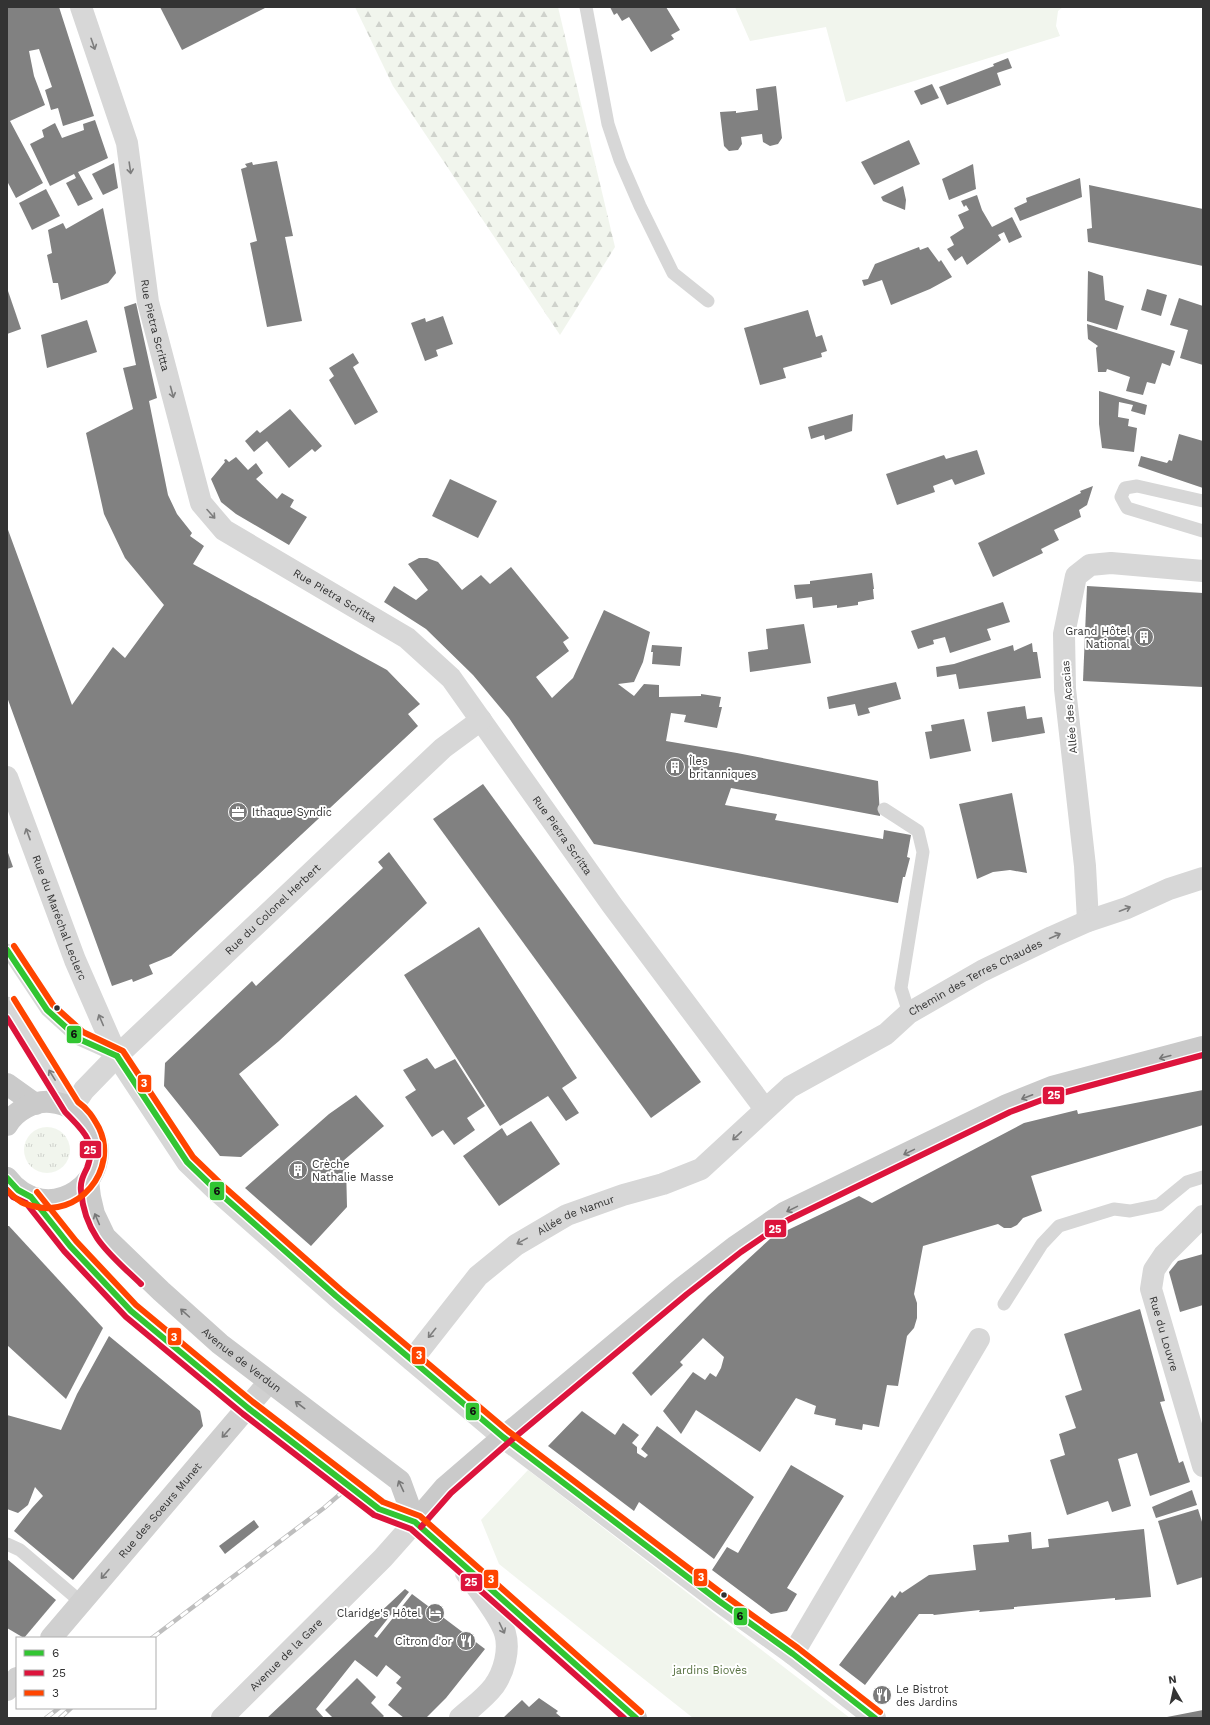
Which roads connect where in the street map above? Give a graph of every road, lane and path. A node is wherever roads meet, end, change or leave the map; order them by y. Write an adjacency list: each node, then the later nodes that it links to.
1 (81, 7): 7 (street, Rue Pietra Scritta, one-way to 7)
2 (586, 7): 3 (lane)
3 (708, 301)
4 (1203, 501): 5 (lane)
5 (1203, 531)
6 (1203, 570): 11 (street, Allée des Acacias)
7 (481, 720): 16 (street, Rue du Colonel Herbert); 20 (street, Rue Pietra Scritta)
8 (7, 777): 16 (street, Rue du Maréchal Leclerc, one-way to 8)
9 (884, 809): 14 (lane)
10 (1203, 878): 11 (street, Chemin des Terres Chaudes, one-way to 10)
11 (1088, 922): 14 (street, Chemin des Terres Chaudes, one-way to 11)
12 (7, 950): 16 (lane)
13 (7, 1004): 19 (lane, one-way to 13)
14 (909, 1013): 20 (street, Chemin des Terres Chaudes)
15 (1203, 1047): 31 (main road, one-way to 31)
16 (117, 1056): 19 (street, Rue du Colonel Herbert); 28 (street, Rue du Maréchal Leclerc)
17 (7, 1084): 18 (main road)
18 (35, 1104): 19 (main road); 21 (main road)
19 (72, 1108): 23 (main road)
20 (765, 1109): 28 (street, Allée de Namur, one-way to 28)
21 (7, 1125)
22 (1203, 1177): 26 (lane)
23 (88, 1181): 24 (main road); 29 (main road, Avenue de Verdun, one-way to 23)
24 (16, 1190): 30 (main road, Avenue de Verdun)
25 (1203, 1216): 32 (street, Rue du Louvre)
26 (1004, 1304)
27 (979, 1339): 38 (street)
28 (412, 1360): 31 (street, Rue du Maréchal Leclerc)
29 (269, 1382): 30 (main road, Rue des Soeurs Munet); 33 (main road, Avenue de Verdun, one-way to 29)
30 (248, 1408): 33 (main road, Avenue de Verdun); 36 (main road, Rue des Soeurs Munet, one-way to 36)
31 (503, 1436): 33 (main road); 38 (street, Rue du Maréchal Leclerc)
32 (1203, 1466)
33 (415, 1522): 35 (main road, Avenue de Verdun); 41 (street, Avenue de la Gare)
34 (7, 1544): 36 (lane)
35 (458, 1560): 42 (street, one-way to 42); 43 (main road, Avenue de Verdun)
36 (81, 1602): 37 (main road, Rue des Soeurs Munet)
37 (52, 1637)
38 (792, 1654): 44 (street, Rue du Maréchal Leclerc)
39 (16, 1679): 40 (main road)
40 (7, 1690)
41 (222, 1718)
42 (460, 1718)
43 (636, 1718)
44 (875, 1718)

